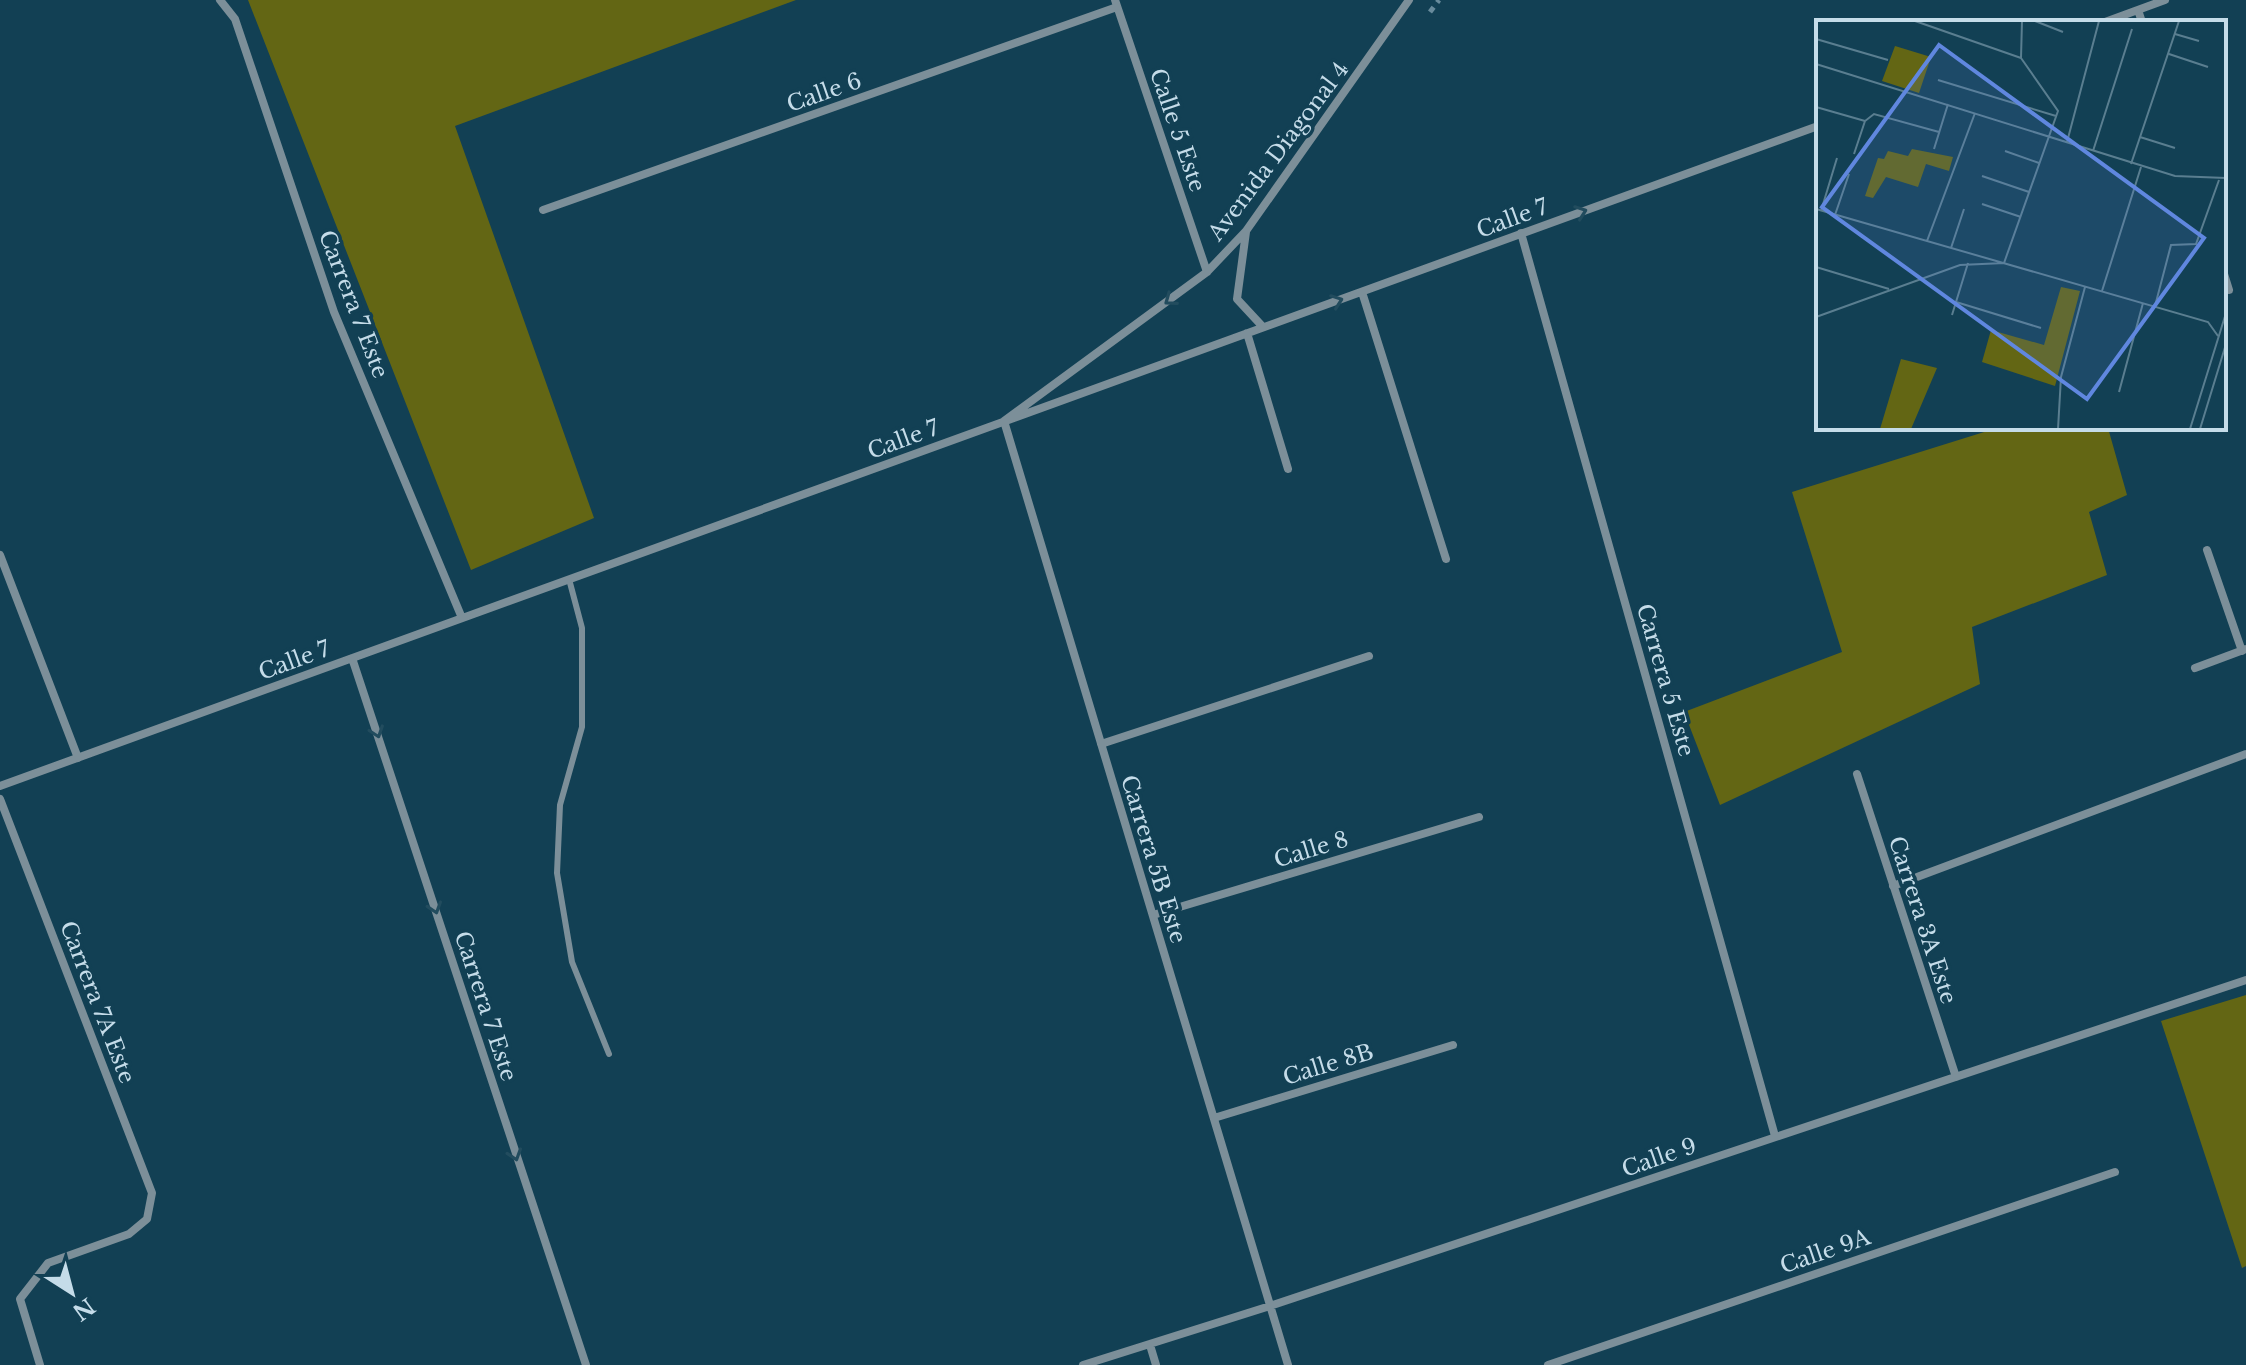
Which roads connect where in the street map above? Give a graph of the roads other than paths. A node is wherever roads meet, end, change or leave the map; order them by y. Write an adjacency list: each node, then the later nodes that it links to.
1 (220, 0): 25 (street, Carrera 7 Este)
2 (1409, 0): 11 (street, Avenida Diagonal 4)
3 (2133, 0): 6 (lane)
4 (2165, 0): 6 (street)
5 (1116, 4): 10 (street, Calle 6); 13 (street, Calle 5 Este)
6 (2138, 10): 7 (street); 8 (street)
7 (2110, 20)
8 (2141, 20)
9 (1816, 127): 12 (street, Calle 7, one-way to 9)
10 (543, 210)
11 (1246, 231): 13 (street, Avenida Diagonal 4); 17 (street)
12 (1521, 233): 16 (street, Calle 7); 44 (street, Carrera 5 Este)
13 (1207, 272): 19 (street, Avenida Diagonal 4, one-way to 19)
14 (2226, 280): 15 (street)
15 (2229, 290)
16 (1362, 292): 17 (street, Calle 7, one-way to 16); 23 (street)
17 (1263, 327): 18 (street, Calle 7)
18 (1247, 333): 19 (street, Calle 7); 20 (street)
19 (1004, 421): 24 (street, Calle 7); 30 (street, Carrera 5B Este)
20 (1288, 469)
21 (2207, 550): 26 (street)
22 (0, 555): 32 (street)
23 (1446, 559)
24 (569, 579): 25 (street, Calle 7); 41 (lane)
25 (462, 618): 28 (street, Calle 7)
26 (2244, 650): 29 (street)
27 (1369, 656): 30 (street)
28 (352, 658): 32 (street, Calle 7); 49 (street, Carrera 7 Este, one-way to 49)
29 (2195, 668)
30 (1101, 744): 38 (street, Carrera 5B Este)
31 (2246, 754): 37 (street)
32 (78, 758): 34 (street, Calle 7)
33 (1857, 774): 37 (street, Carrera 3A Este)
34 (0, 786)
35 (0, 799): 48 (street, Carrera 7A Este)
36 (1479, 817): 38 (street, Calle 8)
37 (1893, 886): 42 (street, Carrera 3A Este)
38 (1153, 915): 43 (street, Carrera 5B Este)
39 (2246, 980): 42 (street, Calle 9)
40 (1453, 1045): 43 (street, Calle 8B)
41 (609, 1054)
42 (1956, 1077): 44 (street, Calle 9)
43 (1214, 1118): 46 (street, Carrera 5B Este)
44 (1775, 1136): 46 (street, Calle 9)
45 (2115, 1172): 53 (street, Calle 9A)
46 (1270, 1306): 47 (street, Calle 9); 52 (street, Carrera 5B Este)
47 (1150, 1345): 50 (street, Calle 9); 51 (street)
48 (40, 1365)
49 (586, 1365)
50 (1083, 1365)
51 (1156, 1365)
52 (1288, 1365)
53 (1548, 1365)

